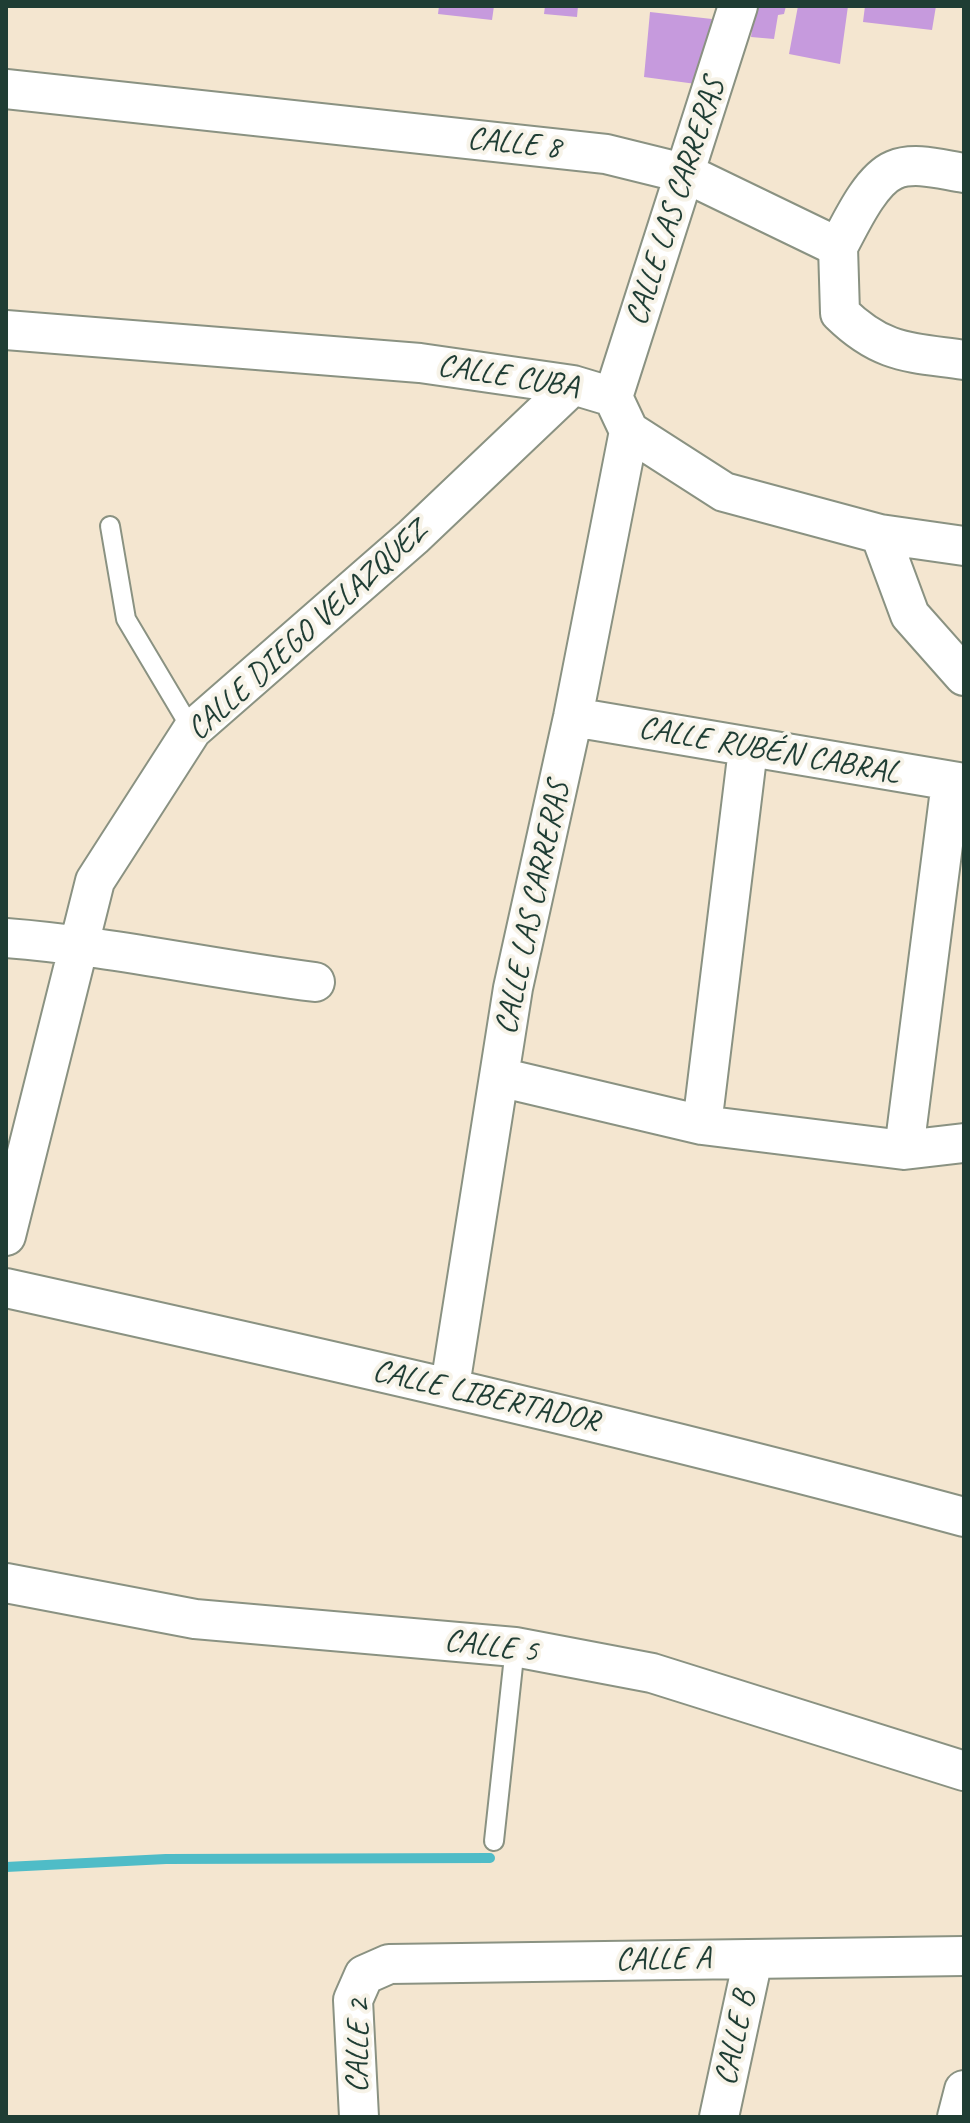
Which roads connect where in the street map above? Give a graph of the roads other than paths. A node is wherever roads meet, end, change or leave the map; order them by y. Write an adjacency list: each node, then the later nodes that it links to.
1 (738, 6): 4 (street, CALLE LAS CARRERAS)
2 (6, 89): 4 (street, CALLE 8)
3 (964, 173): 5 (street)
4 (687, 174): 5 (street, CALLE 8); 9 (street, CALLE LAS CARRERAS)
5 (838, 247): 7 (street)
6 (6, 330): 8 (street, CALLE CUBA)
7 (964, 360)
8 (573, 385): 9 (street, CALLE CUBA); 16 (street, CALLE DIEGO VELAZQUEZ)
9 (613, 397): 10 (street, CALLE CUBA)
10 (629, 431): 12 (street); 15 (street, CALLE LAS CARRERAS)
11 (110, 526): 16 (lane)
12 (880, 534): 13 (street); 14 (street)
13 (964, 546)
14 (964, 676)
15 (573, 717): 17 (street, CALLE RUBÉN CABRAL); 22 (street, CALLE LAS CARRERAS)
16 (192, 730): 20 (street, CALLE DIEGO VELAZQUEZ)
17 (748, 749): 18 (street, CALLE RUBÉN CABRAL); 23 (street)
18 (957, 783): 25 (street)
19 (6, 938): 20 (street)
20 (79, 944): 21 (street); 26 (street, CALLE DIEGO VELAZQUEZ)
21 (315, 982)
22 (499, 1077): 23 (street); 28 (street, CALLE LAS CARRERAS)
23 (702, 1125): 25 (street)
24 (964, 1143): 25 (street)
25 (904, 1150)
26 (6, 1236)
27 (6, 1288): 28 (street, CALLE LIBERTADOR)
28 (450, 1386): 29 (street, CALLE LIBERTADOR)
29 (964, 1517)
30 (6, 1583): 31 (street, CALLE 5)
31 (515, 1647): 32 (street, CALLE 5); 33 (lane)
32 (964, 1771)
33 (494, 1841)
34 (964, 1956): 35 (street, CALLE A)
35 (753, 1959): 36 (street, CALLE A); 39 (street, CALLE B)
36 (364, 1975): 38 (street, CALLE 2)
37 (964, 2090): 40 (street)
38 (359, 2117)
39 (719, 2117)
40 (957, 2117)

